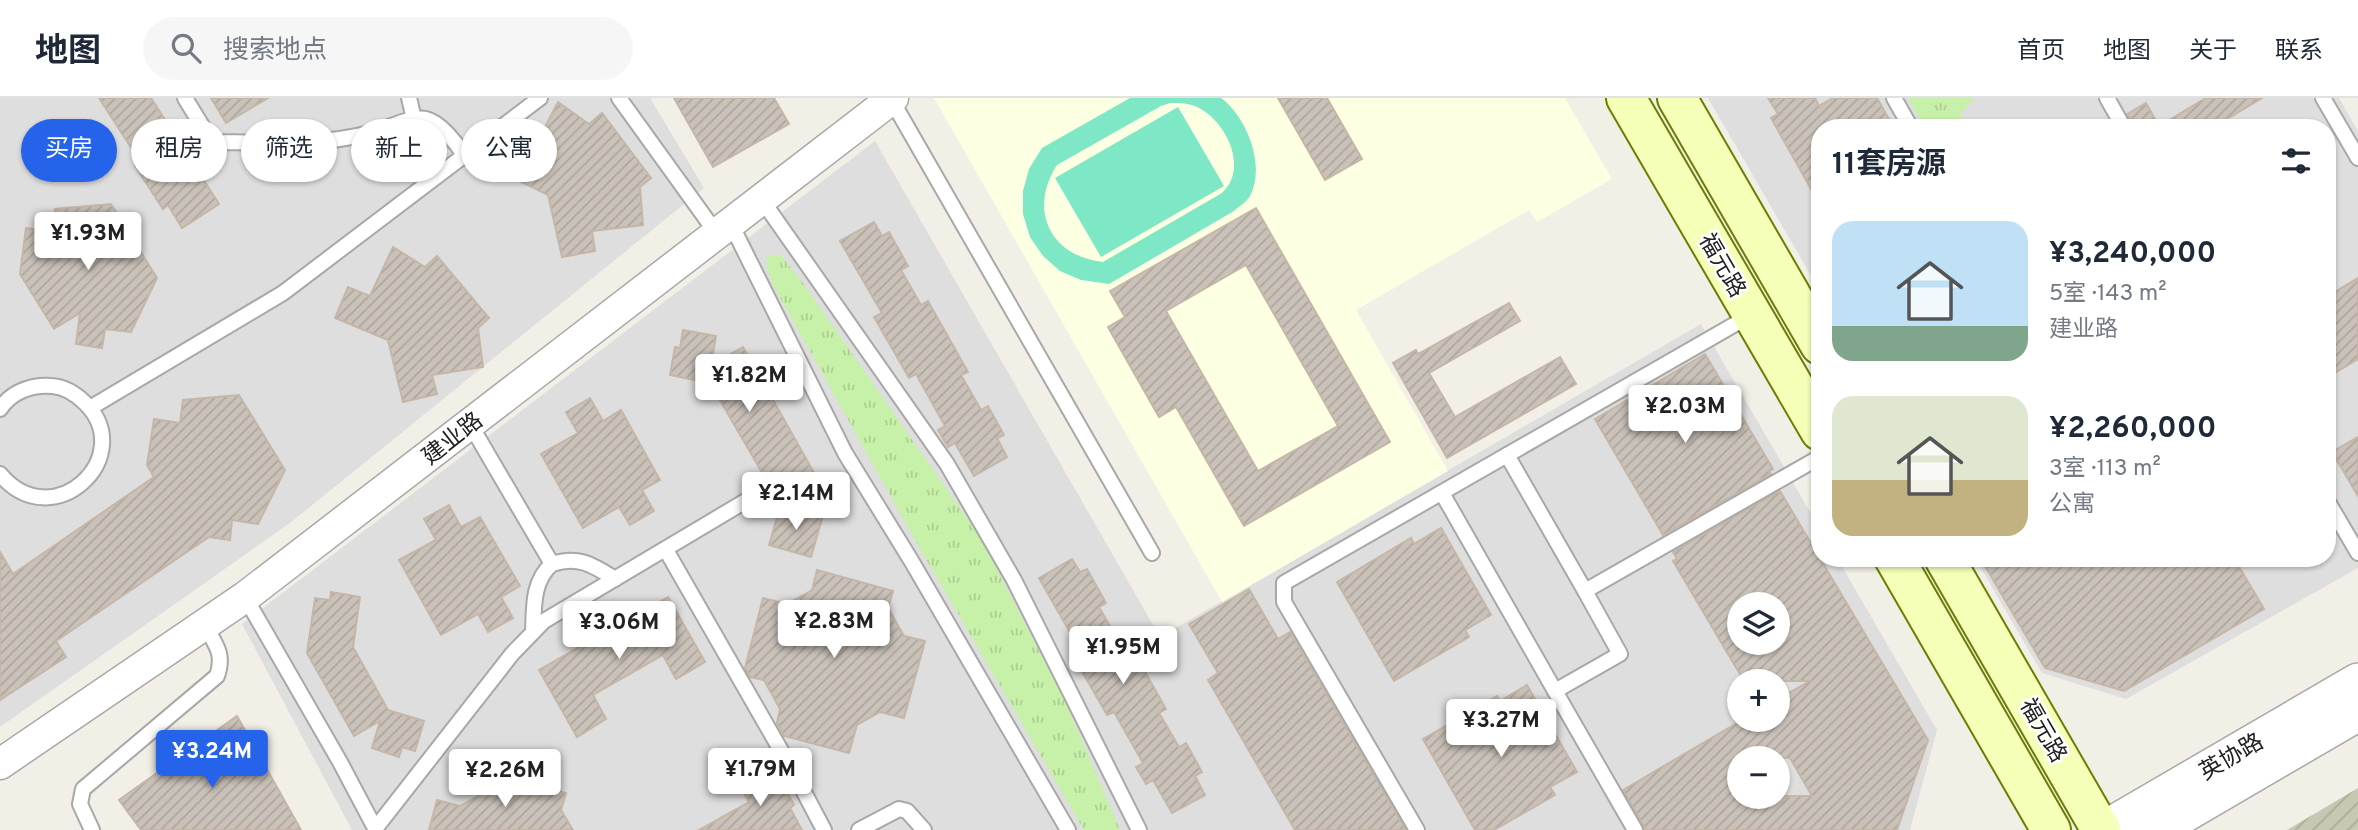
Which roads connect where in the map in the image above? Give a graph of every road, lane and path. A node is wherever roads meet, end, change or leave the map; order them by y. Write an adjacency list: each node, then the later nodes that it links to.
1 (185, 98): 18 (lane)
2 (408, 98): 11 (lane)
3 (540, 98): 12 (lane)
4 (619, 98): 23 (lane)
5 (1626, 98): 24 (main road, 福元路)
6 (1676, 98): 25 (main road, 福元路)
7 (1894, 98): 13 (lane)
8 (2107, 98): 14 (lane)
9 (2323, 98): 15 (lane)
10 (892, 99): 22 (street, 建业路); 37 (lane)
11 (414, 119)
12 (512, 119)
13 (1906, 119)
14 (2119, 119)
15 (2335, 119)
16 (2336, 120): 21 (lane)
17 (447, 134): 19 (lane)
18 (351, 138)
19 (461, 150)
20 (461, 157): 26 (lane)
21 (2358, 158)
22 (762, 200): 23 (street, 建业路); 57 (lane)
23 (724, 229): 29 (street, 建业路); 56 (lane)
24 (1752, 315): 28 (main road, 福元路); 30 (lane)
25 (1811, 330)
26 (90, 408): 27 (lane); 32 (lane)
27 (0, 409)
28 (1811, 416)
29 (470, 424): 39 (lane); 44 (street, 建业路)
30 (1507, 456): 33 (lane); 43 (lane)
31 (1811, 462): 43 (lane)
32 (0, 474)
33 (1442, 493): 48 (lane); 58 (lane)
34 (749, 499): 36 (lane)
35 (2336, 516): 38 (lane)
36 (666, 550): 42 (lane); 53 (lane)
37 (1152, 553)
38 (2358, 553)
39 (552, 564): 42 (lane); 46 (lane)
40 (1899, 567): 60 (main road, 福元路)
41 (1949, 567): 61 (main road, 福元路)
42 (615, 579): 46 (lane)
43 (1584, 591): 48 (lane)
44 (245, 597): 45 (street, 建业路); 51 (lane)
45 (204, 624): 50 (street, 建业路); 52 (lane)
46 (533, 632): 51 (lane)
47 (2358, 682): 61 (street, 英协路)
48 (1555, 691): 59 (lane)
49 (2358, 712): 62 (street, 英协路)
50 (0, 764)
51 (376, 829)
52 (92, 830)
53 (824, 830)
54 (859, 830): 55 (lane)
55 (924, 830)
56 (1068, 830)
57 (1139, 830)
58 (1417, 830)
59 (1635, 830)
60 (2051, 830)
61 (2103, 830)
62 (2156, 830)

